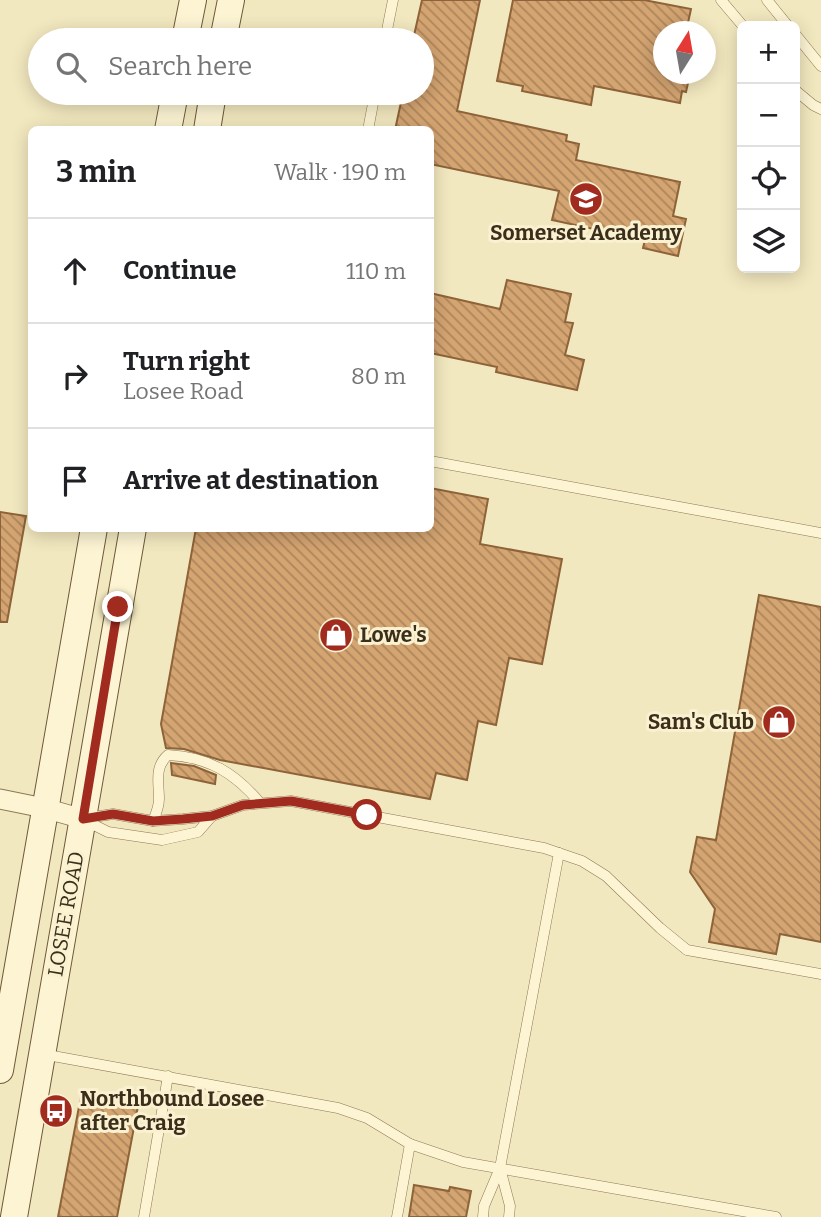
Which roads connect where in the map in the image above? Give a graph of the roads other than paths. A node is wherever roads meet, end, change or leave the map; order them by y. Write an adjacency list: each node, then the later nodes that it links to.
1 (193, 0): 8 (main road)
2 (231, 0): 9 (main road)
3 (393, 0): 10 (lane)
4 (722, 0): 6 (lane)
5 (767, 0): 7 (lane)
6 (739, 21)
7 (784, 21)
8 (187, 28)
9 (225, 28)
10 (387, 28)
11 (800, 40): 12 (lane)
12 (821, 66)
13 (800, 95): 17 (lane)
14 (173, 105): 18 (main road)
15 (211, 105): 19 (main road)
16 (373, 105): 20 (lane)
17 (821, 109)
18 (169, 126)
19 (207, 126)
20 (369, 126)
21 (434, 462): 24 (lane)
22 (93, 532): 27 (main road, LOSEE ROAD)
23 (132, 532): 29 (main road, LOSEE ROAD)
24 (821, 533)
25 (0, 799): 27 (street)
26 (260, 803): 28 (lane); 30 (lane); 31 (lane)
27 (44, 808): 29 (street); 33 (main road, LOSEE ROAD)
28 (212, 816): 29 (lane); 30 (lane)
29 (83, 819): 30 (lane); 34 (main road, LOSEE ROAD)
30 (153, 821)
31 (559, 853): 32 (lane); 38 (lane)
32 (821, 974)
33 (5, 1011): 35 (main road, LOSEE ROAD)
34 (42, 1054): 36 (lane); 39 (main road, LOSEE ROAD)
35 (0, 1070)
36 (168, 1076): 37 (lane); 40 (lane)
37 (410, 1144): 38 (lane); 41 (lane)
38 (500, 1168): 42 (lane); 43 (lane); 44 (lane)
39 (14, 1217)
40 (144, 1217)
41 (397, 1217)
42 (483, 1217)
43 (509, 1217)
44 (776, 1217)

